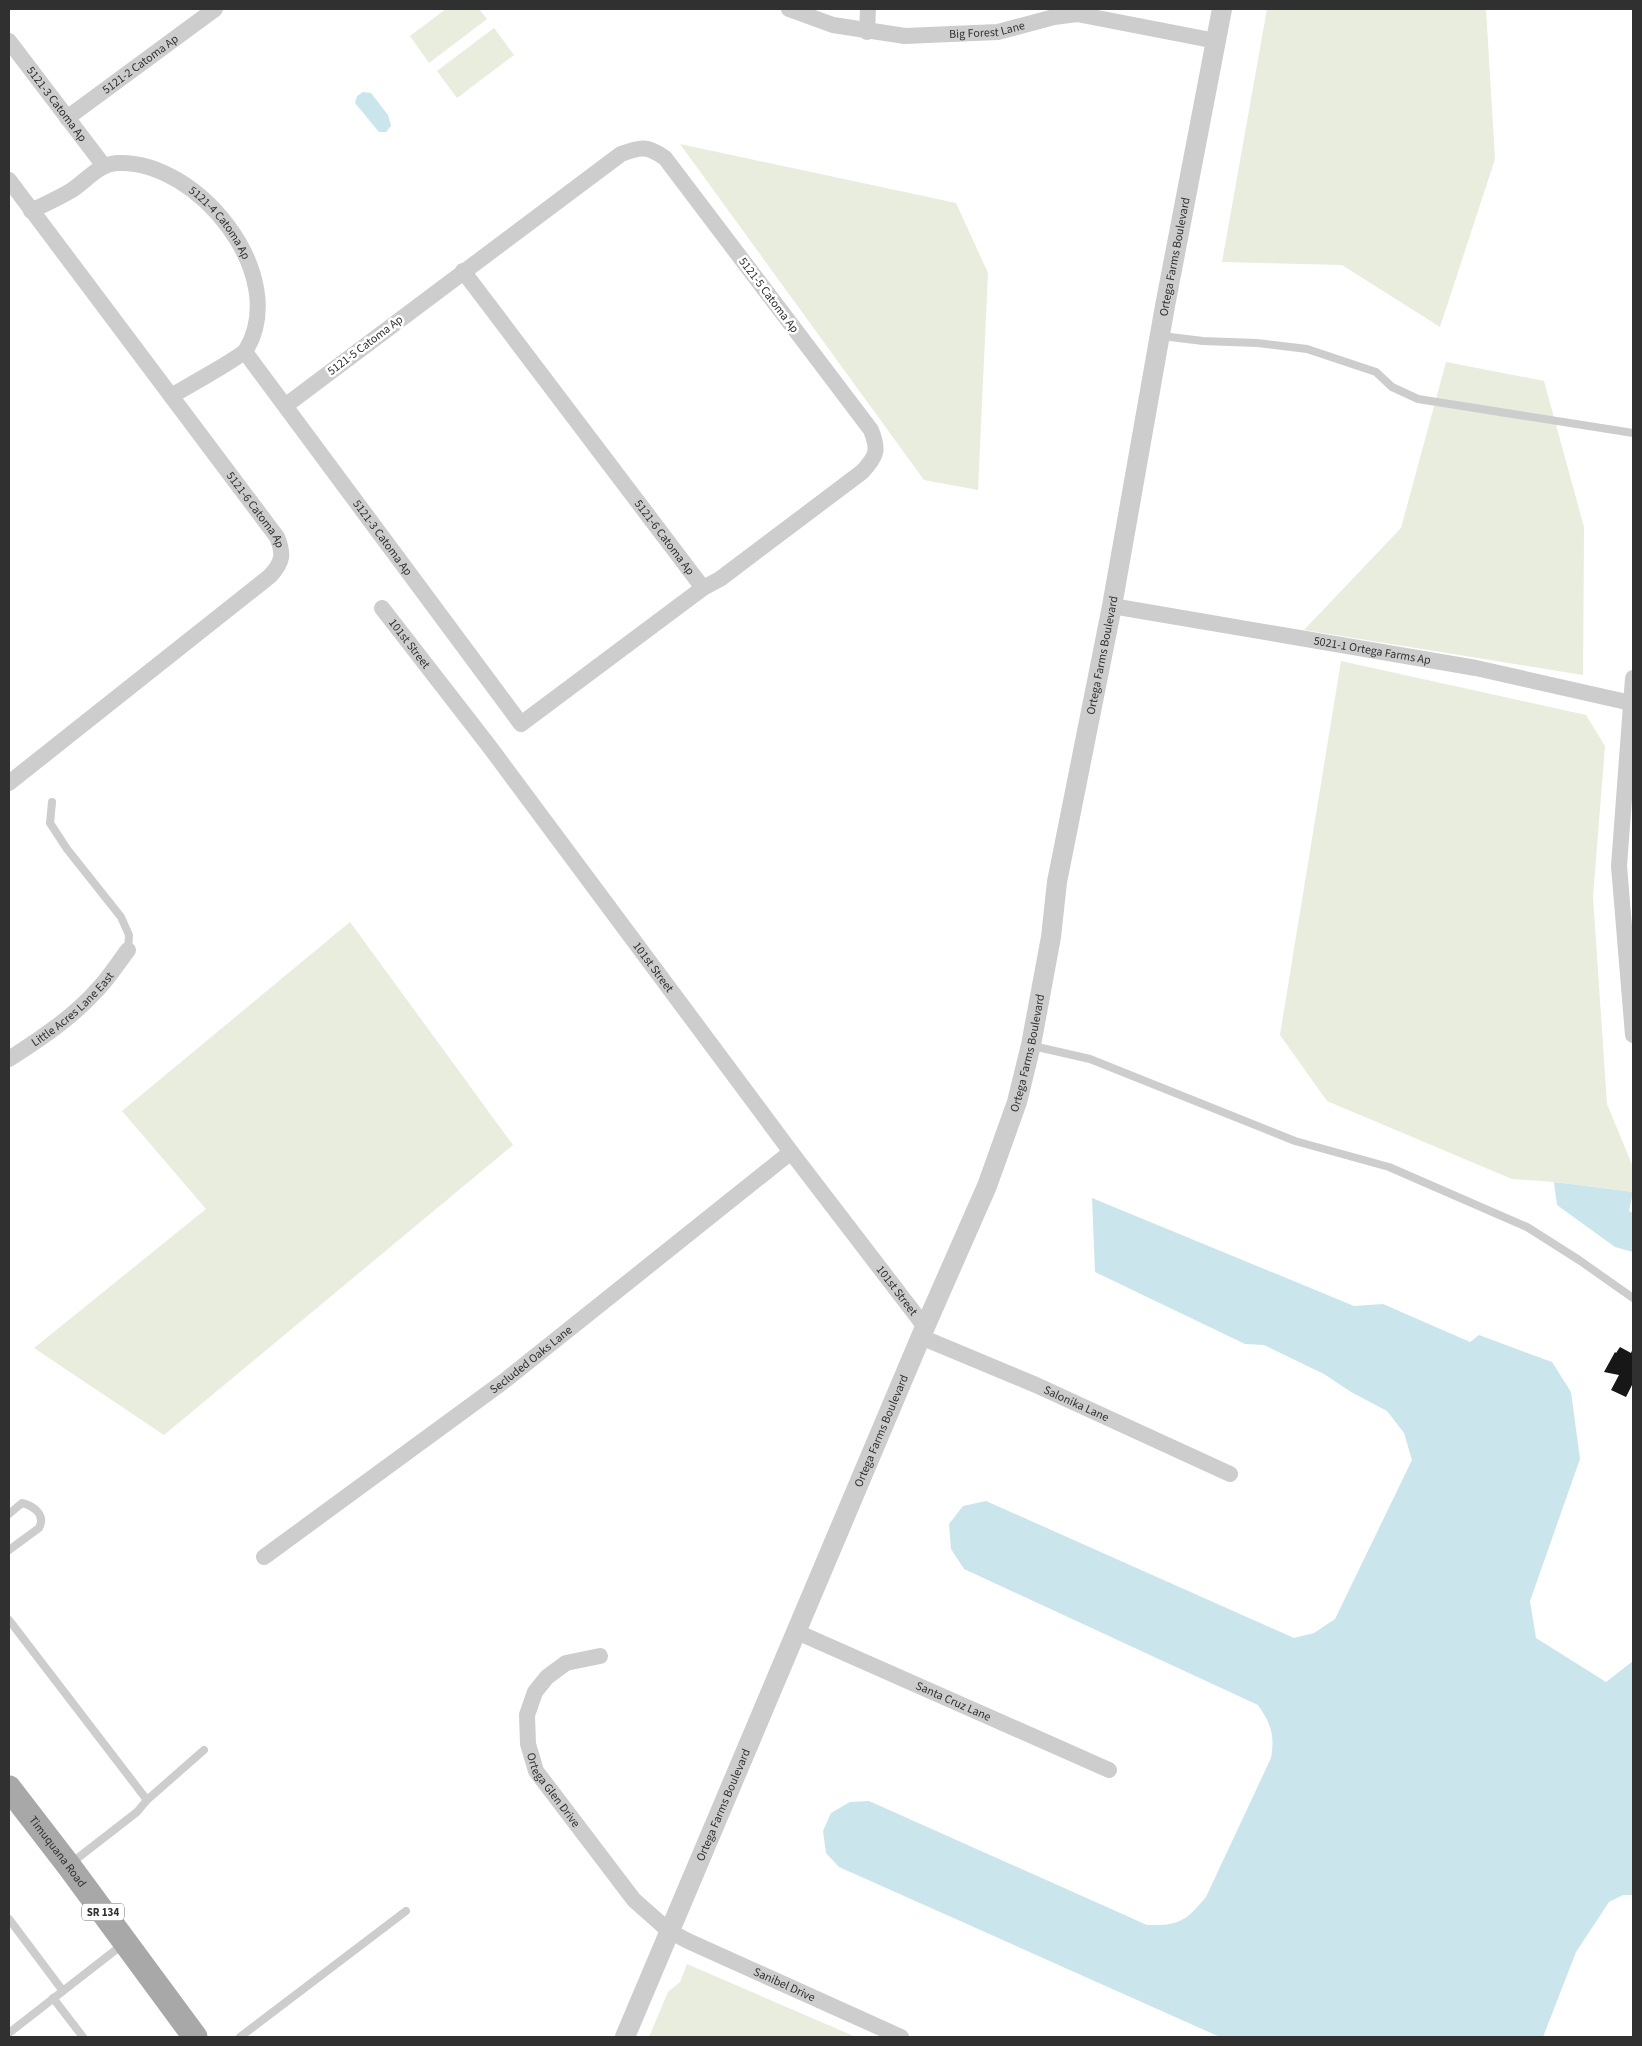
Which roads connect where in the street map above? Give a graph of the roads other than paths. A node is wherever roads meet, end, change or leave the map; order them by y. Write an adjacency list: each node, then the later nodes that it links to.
1 (215, 9): 8 (street, 5121-2 Catoma Ap)
2 (790, 9): 5 (street, Big Forest Lane)
3 (868, 9): 5 (street)
4 (1222, 9): 7 (street, Ortega Farms Boulevard)
5 (866, 32): 7 (street, Big Forest Lane)
6 (9, 41): 8 (street, 5121-3 Catoma Ap)
7 (1216, 41): 13 (street, Ortega Farms Boulevard)
8 (67, 118): 9 (street, 5121-3 Catoma Ap)
9 (104, 166): 11 (street); 14 (street, 5121-4 Catoma Ap)
10 (9, 180): 11 (street, 5121-6 Catoma Ap)
11 (32, 211): 15 (street, 5121-6 Catoma Ap)
12 (463, 272): 16 (street, 5121-5 Catoma Ap); 18 (street, 5121-6 Catoma Ap); 18 (street, 5121-5 Catoma Ap)
13 (1160, 336): 17 (lane); 19 (street, Ortega Farms Boulevard)
14 (245, 352): 15 (street); 16 (street, 5121-3 Catoma Ap)
15 (172, 396): 24 (street, 5121-6 Catoma Ap)
16 (285, 406): 23 (street, 5121-3 Catoma Ap)
17 (1633, 433)
18 (703, 588): 23 (street, 5121-5 Catoma Ap)
19 (1112, 606): 22 (street, 5021-1 Ortega Farms Ap); 28 (street, Ortega Farms Boulevard)
20 (382, 608): 30 (street, 101st Street)
21 (1633, 678): 22 (street)
22 (1631, 702): 27 (street)
23 (521, 724)
24 (9, 783)
25 (52, 802): 26 (lane)
26 (128, 950): 29 (street, Little Acres Lane East)
27 (1633, 1035)
28 (1031, 1046): 31 (lane); 32 (street, Ortega Farms Boulevard)
29 (9, 1059)
30 (791, 1152): 32 (street, 101st Street); 36 (street, Secluded Oaks Lane)
31 (1633, 1298)
32 (923, 1332): 33 (street, Salonika Lane); 38 (street, Ortega Farms Boulevard)
33 (1230, 1474)
34 (9, 1514): 35 (lane)
35 (9, 1550)
36 (264, 1557)
37 (9, 1620): 43 (lane)
38 (797, 1632): 41 (street, Santa Cruz Lane); 47 (street, Ortega Farms Boulevard)
39 (600, 1656): 47 (street, Ortega Glen Drive)
40 (204, 1750): 43 (lane)
41 (1109, 1770)
42 (9, 1788): 44 (main road, Timuquana Road / SR 134)
43 (147, 1800): 44 (lane)
44 (69, 1866): 48 (main road, Timuquana Road / SR 134)
45 (406, 1911): 54 (lane)
46 (9, 1920): 49 (lane)
47 (670, 1932): 55 (street, Ortega Farms Boulevard); 56 (street, Sanibel Drive)
48 (126, 1942): 49 (lane); 53 (main road, Timuquana Road / SR 134)
49 (63, 1991): 50 (lane)
50 (53, 1998): 51 (lane); 52 (lane)
51 (9, 2033)
52 (83, 2037)
53 (195, 2037)
54 (240, 2037)
55 (625, 2037)
56 (901, 2037)

